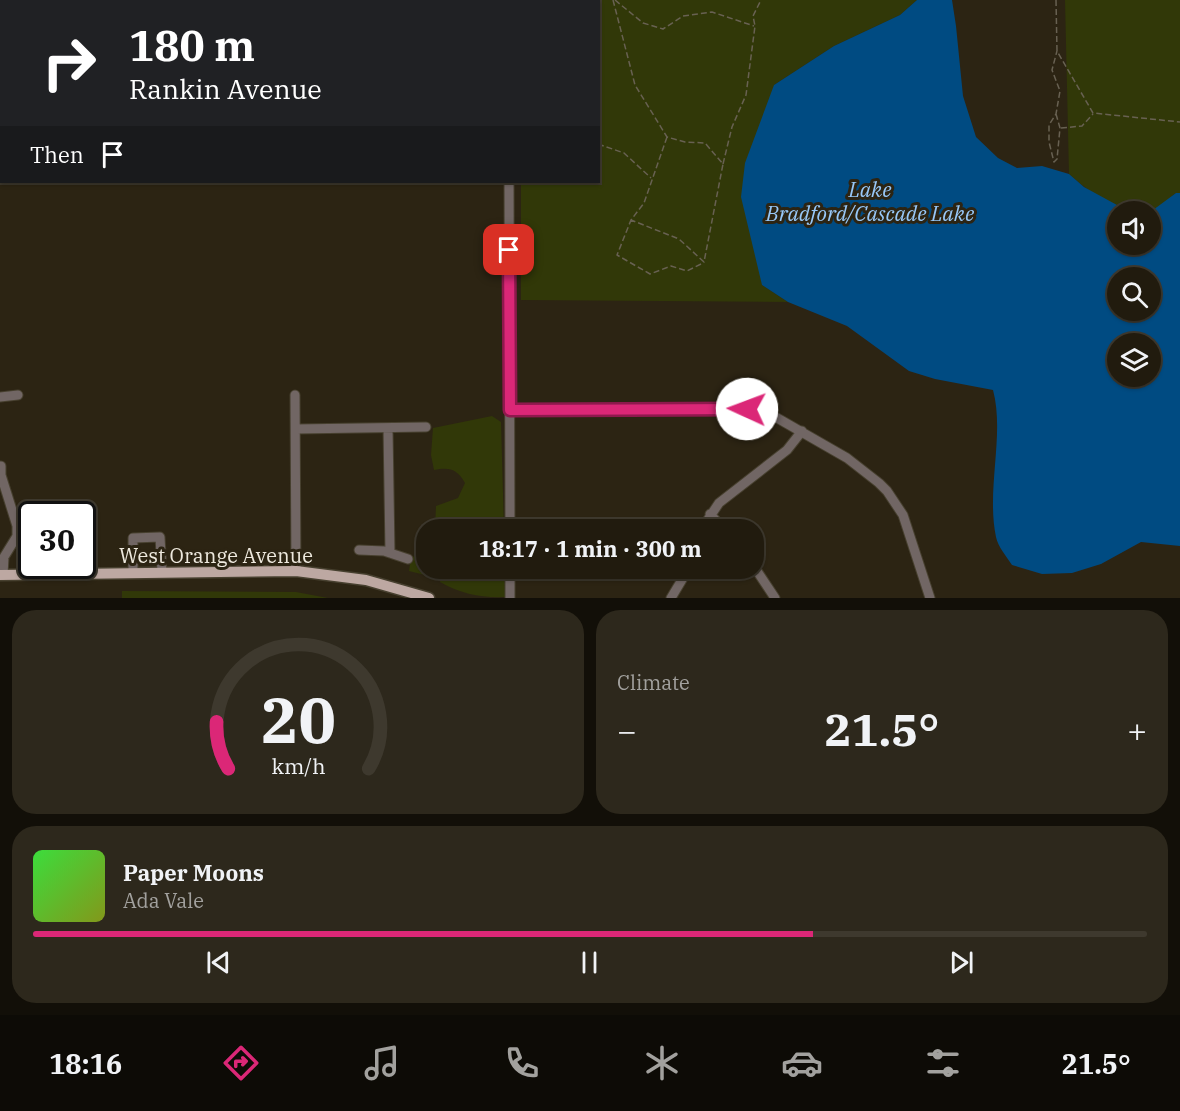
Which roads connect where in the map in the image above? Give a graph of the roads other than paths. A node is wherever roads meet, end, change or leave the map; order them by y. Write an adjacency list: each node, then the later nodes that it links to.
1 (509, 183): 5 (street)
2 (18, 395): 4 (street)
3 (295, 395): 8 (street)
4 (0, 397)
5 (510, 410): 9 (street); 12 (street)
6 (426, 427): 7 (street)
7 (388, 428): 8 (street); 17 (street)
8 (296, 429): 20 (street)
9 (802, 431): 11 (street); 32 (street)
10 (1, 466): 15 (street)
11 (710, 514): 13 (street); 14 (street)
12 (510, 519)
13 (707, 519)
14 (715, 519)
15 (17, 536): 24 (street)
16 (359, 550): 17 (street)
17 (390, 553): 18 (street)
18 (408, 559)
19 (96, 571): 21 (main road, West Orange Avenue)
20 (296, 571): 22 (main road, West Orange Avenue); 28 (main road, West Orange Avenue)
21 (133, 572): 22 (main road, West Orange Avenue); 22 (street)
22 (162, 572)
23 (18, 574): 24 (main road, West Orange Avenue)
24 (2, 575)
25 (510, 579): 29 (street)
26 (682, 579): 30 (street)
27 (762, 579): 31 (street)
28 (429, 598)
29 (510, 598)
30 (671, 598)
31 (775, 598)
32 (930, 598)

